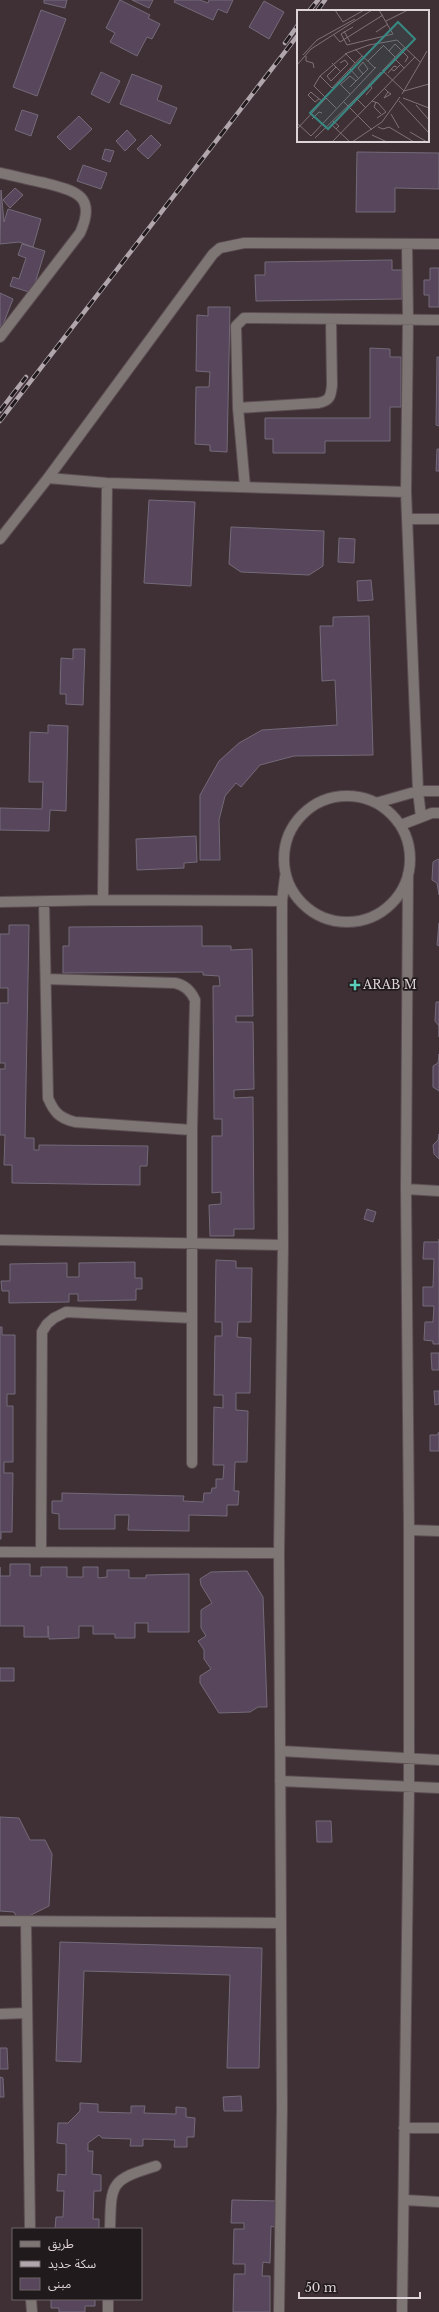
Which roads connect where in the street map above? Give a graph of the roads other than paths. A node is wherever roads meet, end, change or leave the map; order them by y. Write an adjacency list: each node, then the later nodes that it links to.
1 (0, 173): 7 (street)
2 (407, 244): 3 (street); 5 (street); 9 (street)
3 (439, 244)
4 (331, 320): 5 (street); 8 (street); 8 (street)
5 (408, 320): 6 (street); 12 (street)
6 (439, 320)
7 (0, 337)
8 (238, 408): 11 (street)
9 (48, 478): 10 (street); 15 (street)
10 (107, 483): 11 (street); 24 (street)
11 (245, 487): 12 (street)
12 (406, 492): 13 (street)
13 (406, 519): 14 (street); 17 (street)
14 (439, 519)
15 (0, 538)
16 (439, 791): 17 (street)
17 (418, 792): 18 (street); 20 (street)
18 (376, 803): 21 (street); 23 (street)
19 (439, 813): 20 (street)
20 (421, 818): 21 (street)
21 (401, 825): 22 (street)
22 (408, 874): 23 (street); 30 (street)
23 (285, 878): 25 (street)
24 (103, 900): 25 (street); 27 (street)
25 (282, 901): 34 (street)
26 (0, 902): 27 (street)
27 (44, 902): 28 (street)
28 (46, 979): 29 (street); 29 (street)
29 (192, 1130): 33 (street)
30 (406, 1189): 31 (street); 37 (street)
31 (439, 1190)
32 (0, 1240): 33 (street)
33 (192, 1245): 34 (street); 35 (street)
34 (282, 1245): 41 (street)
35 (192, 1318): 36 (street); 39 (street)
36 (192, 1463)
37 (409, 1530): 38 (street); 43 (street)
38 (439, 1531)
39 (41, 1551): 40 (street); 41 (street)
40 (0, 1552)
41 (279, 1553): 42 (street)
42 (281, 1751): 43 (street); 45 (street)
43 (408, 1759): 44 (street); 46 (street)
44 (439, 1760)
45 (280, 1781): 46 (street); 50 (street)
46 (409, 1788): 47 (street); 53 (street)
47 (439, 1788)
48 (0, 1921): 49 (street)
49 (26, 1923): 50 (street); 51 (street)
50 (280, 1923): 64 (street)
51 (27, 2013): 52 (street); 58 (street)
52 (0, 2014)
53 (404, 2128): 54 (street); 56 (street)
54 (439, 2128)
55 (156, 2166): 59 (street)
56 (404, 2200): 57 (street); 65 (street)
57 (439, 2202)
58 (30, 2228)
59 (110, 2228)
60 (31, 2300): 62 (street)
61 (108, 2300): 63 (street)
62 (32, 2312)
63 (108, 2312)
64 (279, 2312)
65 (402, 2312)

